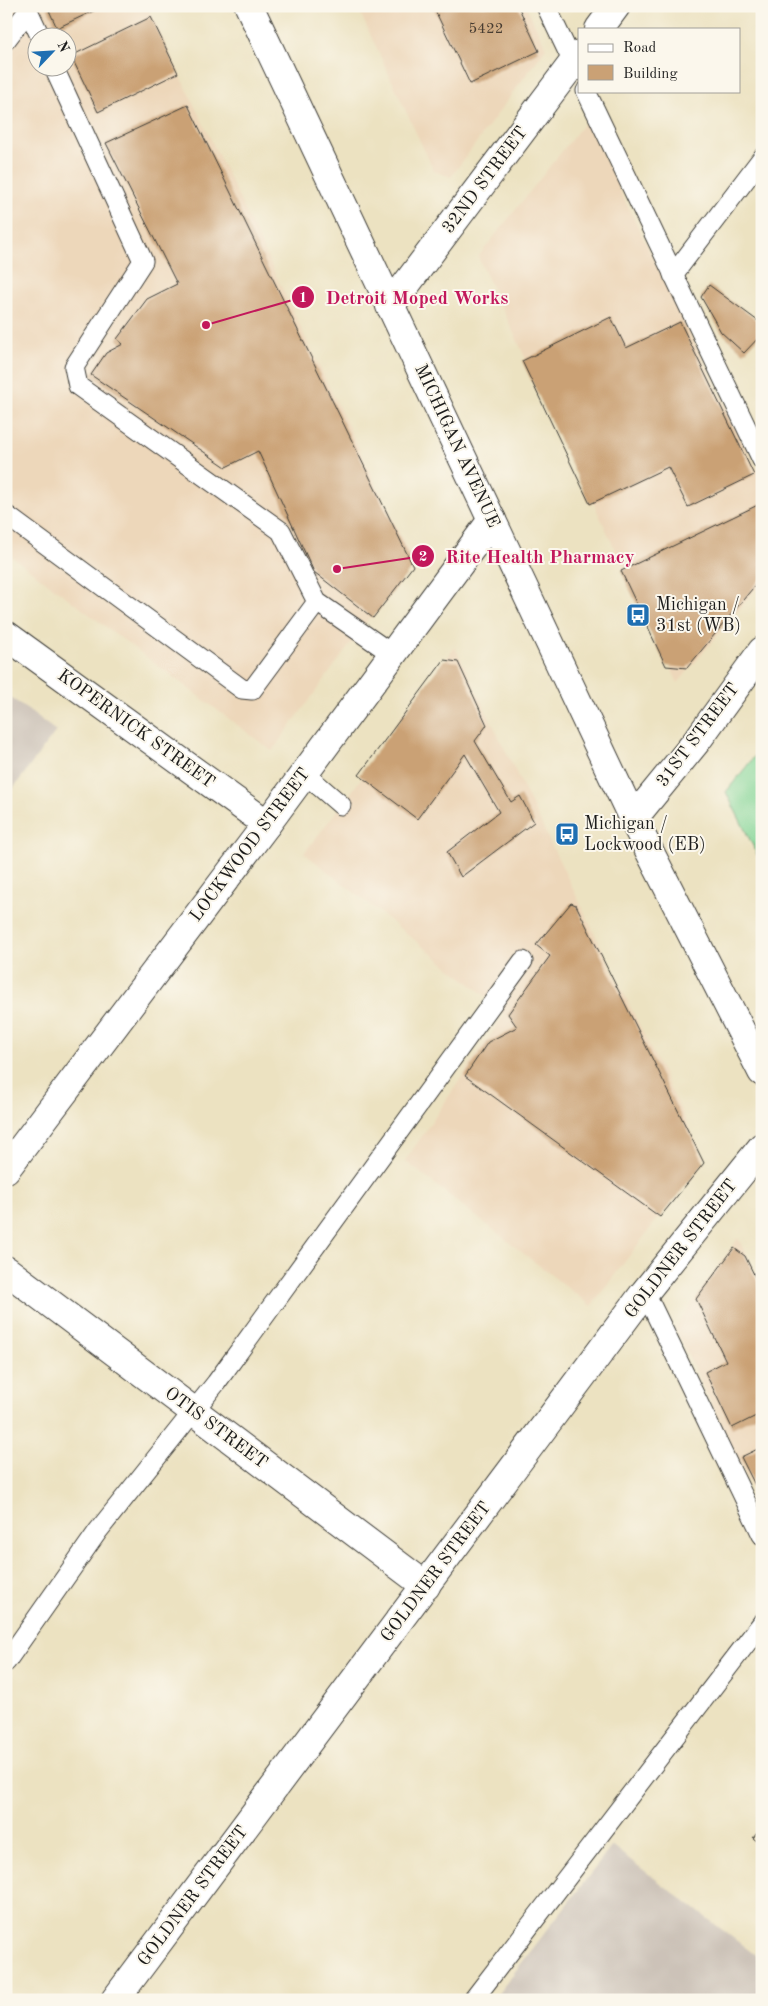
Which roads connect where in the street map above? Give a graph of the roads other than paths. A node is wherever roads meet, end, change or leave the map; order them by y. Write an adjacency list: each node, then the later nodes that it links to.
1 (249, 6): 13 (street, MICHIGAN AVENUE)
2 (546, 6): 8 (lane)
3 (616, 6): 6 (street)
4 (27, 8): 5 (lane); 7 (lane)
5 (36, 28)
6 (600, 28)
7 (6, 40)
8 (577, 65): 13 (street, 32ND STREET)
9 (59, 78): 17 (lane)
10 (586, 92): 12 (lane)
11 (762, 158): 12 (lane)
12 (673, 275): 14 (lane)
13 (390, 306): 16 (street, MICHIGAN AVENUE)
14 (762, 460)
15 (6, 515): 17 (lane)
16 (492, 520): 20 (street, LOCKWOOD STREET); 23 (street, MICHIGAN AVENUE)
17 (317, 602): 20 (lane)
18 (6, 635): 24 (street, KOPERNICK STREET)
19 (762, 651): 23 (street, 31ST STREET)
20 (392, 654): 21 (street, LOCKWOOD STREET)
21 (304, 773): 22 (lane); 24 (street, LOCKWOOD STREET)
22 (342, 805)
23 (633, 819): 26 (street, MICHIGAN AVENUE)
24 (267, 824): 28 (street, LOCKWOOD STREET)
25 (523, 961): 31 (lane)
26 (762, 1072)
27 (762, 1147): 30 (street, GOLDNER STREET)
28 (6, 1169)
29 (6, 1270): 31 (street, OTIS STREET)
30 (645, 1292): 32 (lane); 33 (street, GOLDNER STREET)
31 (193, 1411): 33 (street, OTIS STREET); 35 (lane)
32 (762, 1535)
33 (426, 1586): 36 (street, GOLDNER STREET)
34 (762, 1623): 37 (lane)
35 (6, 1662)
36 (115, 2000)
37 (473, 2000)

